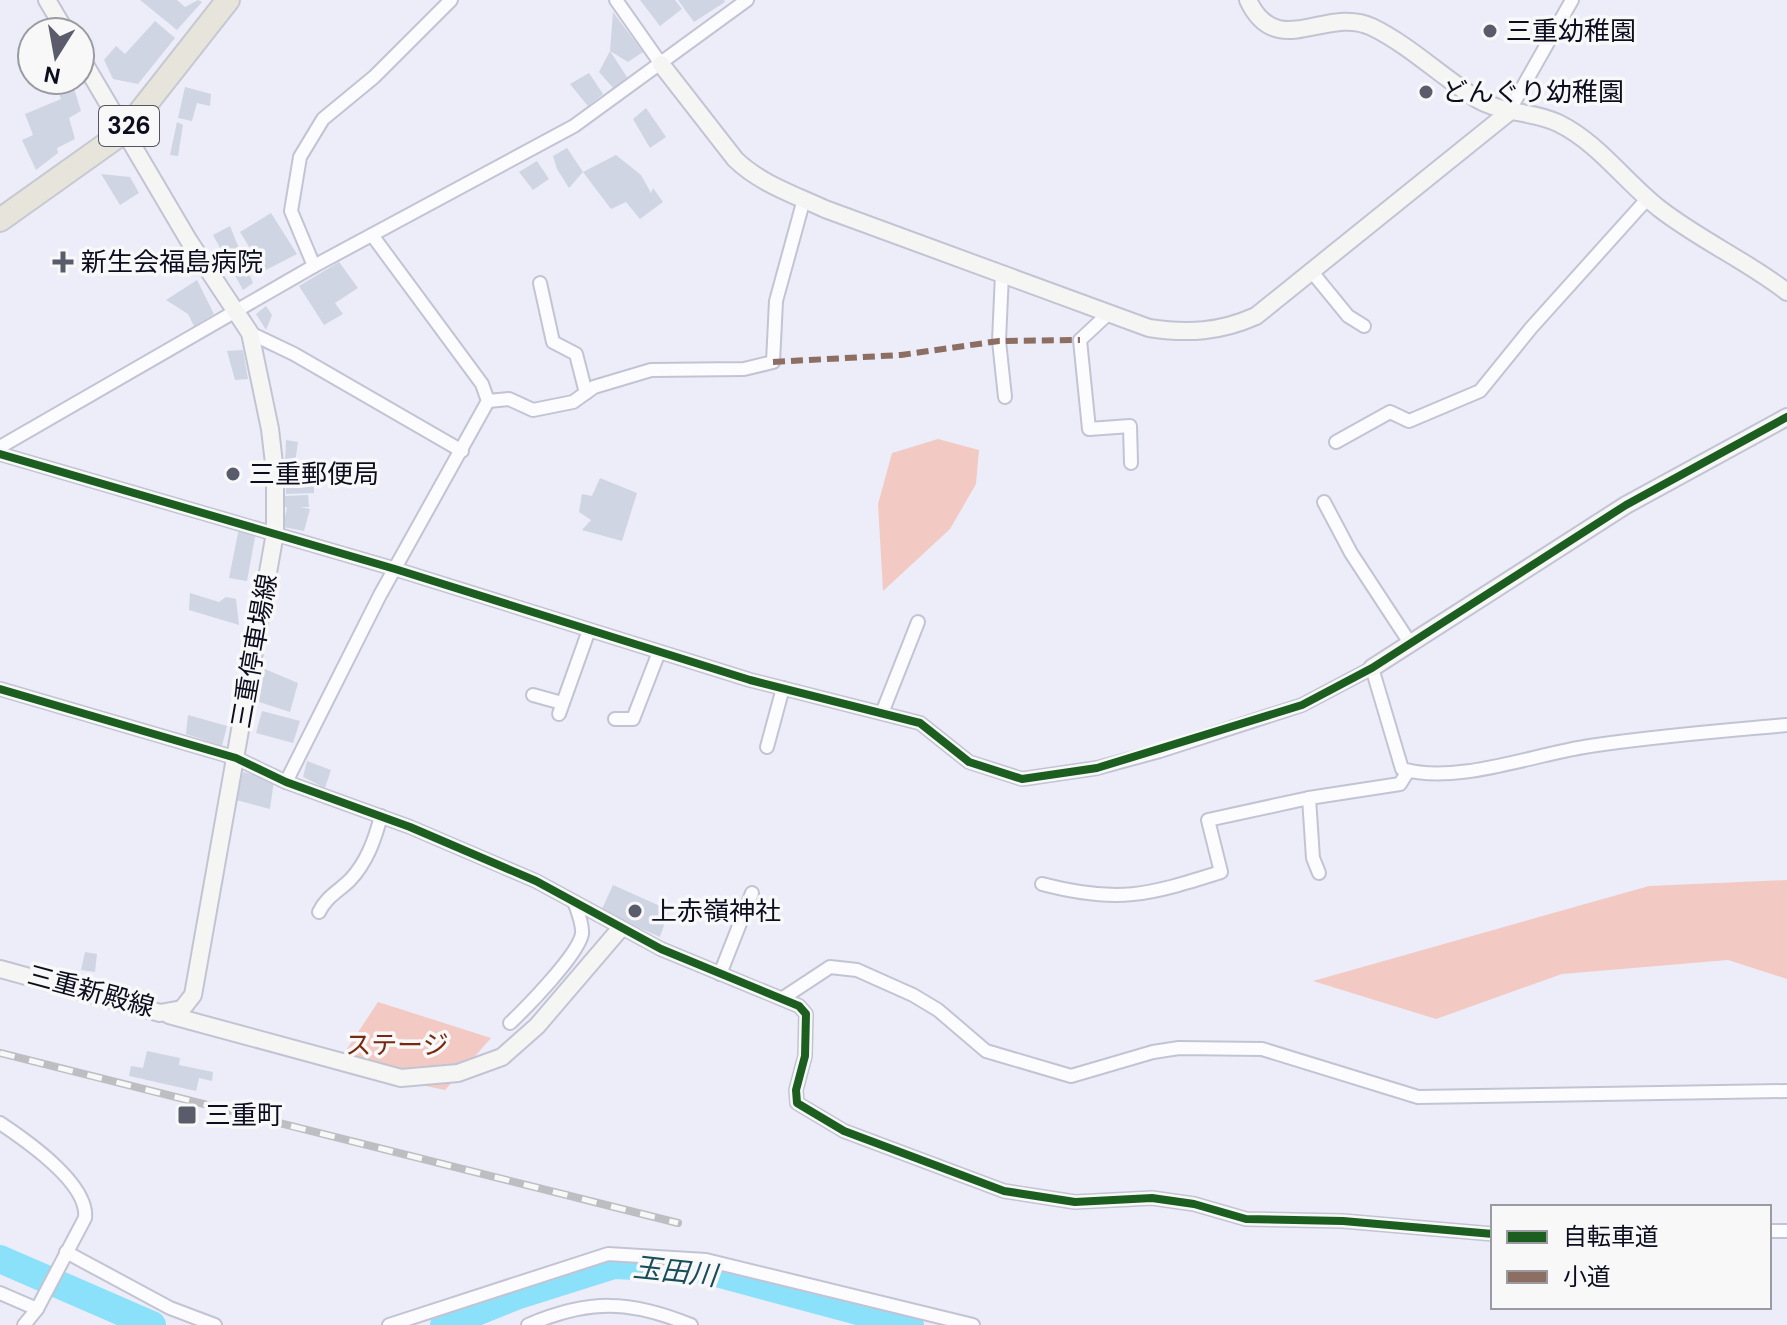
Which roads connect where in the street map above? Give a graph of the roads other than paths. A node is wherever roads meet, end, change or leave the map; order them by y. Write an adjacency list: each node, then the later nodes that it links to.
1 (228, 0): 10 (highway, 326)
2 (451, 0): 15 (street)
3 (616, 0): 7 (street)
4 (747, 0): 7 (street)
5 (1248, 0): 9 (street)
6 (1572, 0): 9 (street)
7 (661, 64): 12 (street); 14 (street)
8 (96, 83): 10 (street, 三重停車場線)
9 (1508, 113): 11 (street); 16 (street)
10 (125, 131): 13 (highway, 326); 20 (street, 三重停車場線)
11 (1648, 198): 19 (street); 28 (street)
12 (804, 199): 17 (street); 24 (street)
13 (0, 220)
14 (372, 235): 15 (street); 26 (street)
15 (314, 266): 20 (street)
16 (1312, 272): 21 (street); 22 (street)
17 (1002, 274): 21 (street); 25 (street)
18 (540, 283): 24 (street)
19 (1787, 292)
20 (236, 312): 23 (street, 三重停車場線); 29 (street)
21 (1109, 313): 32 (street)
22 (1364, 326)
23 (250, 333): 30 (street); 34 (street, 三重停車場線)
24 (586, 393): 26 (street)
25 (1005, 397)
26 (488, 401): 30 (street)
27 (1787, 417): 38 (street)
28 (1336, 442)
29 (0, 447)
30 (462, 451): 35 (street)
31 (0, 454): 34 (street)
32 (1131, 463)
33 (1324, 502): 38 (street)
34 (275, 533): 35 (street); 48 (street, 三重停車場線)
35 (395, 569): 37 (street); 50 (street)
36 (918, 622): 44 (street)
37 (589, 630): 39 (street); 43 (street)
38 (1410, 643): 40 (street)
39 (659, 652): 41 (street); 45 (street)
40 (1372, 668): 44 (street); 49 (street)
41 (783, 688): 44 (street); 47 (street)
42 (0, 689): 48 (street)
43 (533, 695)
44 (882, 713)
45 (615, 719)
46 (1787, 725): 49 (street)
47 (767, 747)
48 (236, 758): 50 (street); 62 (street, 三重停車場線)
49 (1408, 771): 51 (street)
50 (286, 782): 52 (street)
51 (1309, 798): 53 (street); 54 (street)
52 (381, 816): 56 (street); 57 (street)
53 (1319, 873)
54 (1042, 884)
55 (752, 893): 60 (street)
56 (575, 904): 58 (street); 64 (street)
57 (319, 912)
58 (620, 929): 60 (street); 63 (street)
59 (0, 969): 63 (street, 三重新殿線)
60 (720, 974): 61 (street)
61 (783, 998): 65 (street); 67 (street)
62 (182, 1009): 63 (street, 三重新殿線)
63 (160, 1013)
64 (510, 1023)
65 (1787, 1091)
66 (0, 1123): 68 (street)
67 (1491, 1234)
68 (63, 1258): 70 (street); 73 (street)
69 (0, 1293): 70 (street)
70 (38, 1306): 71 (street); 72 (street)
71 (24, 1325)
72 (37, 1325)
73 (215, 1325)
74 (389, 1325): 77 (street)
75 (528, 1325): 76 (street)
76 (691, 1325)
77 (973, 1325)

